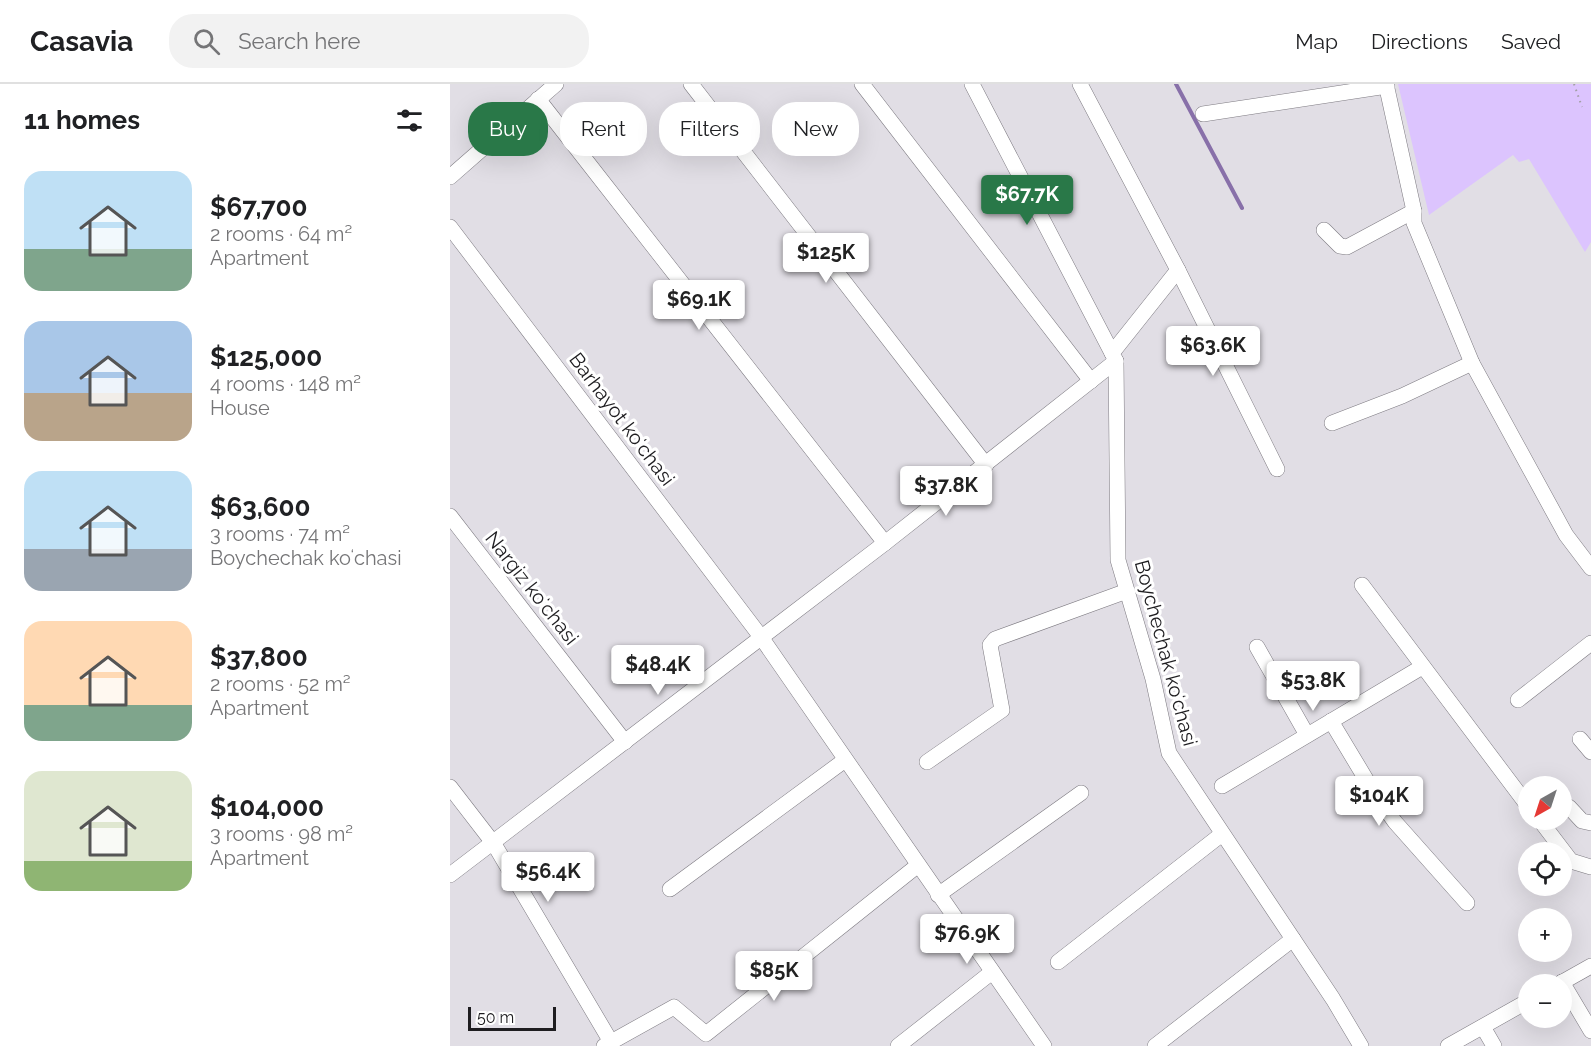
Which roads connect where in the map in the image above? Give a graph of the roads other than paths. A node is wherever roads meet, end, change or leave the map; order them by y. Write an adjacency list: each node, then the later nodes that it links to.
1 (556, 84): 7 (street)
2 (691, 84): 18 (street)
3 (862, 84): 16 (street)
4 (972, 84): 14 (street)
5 (1080, 84): 13 (street)
6 (1387, 85): 8 (street); 10 (street)
7 (538, 99): 9 (street); 21 (street)
8 (1203, 114)
9 (450, 177)
10 (1414, 211): 12 (street); 15 (street)
11 (450, 227): 25 (street, Barhayot koʻchasi)
12 (1324, 230)
13 (1178, 270): 14 (street); 19 (street)
14 (1114, 357): 16 (street); 24 (street, Boychechak koʻchasi)
15 (1472, 363): 17 (street); 22 (street)
16 (1091, 381): 18 (street)
17 (1332, 423)
18 (986, 465): 21 (street)
19 (1277, 469)
20 (450, 516): 33 (street, Nargiz koʻchasi)
21 (885, 543): 25 (street)
22 (1591, 568)
23 (1362, 585): 28 (street)
24 (1127, 591): 36 (street); 44 (street, Boychechak koʻchasi)
25 (761, 637): 33 (street); 35 (street, Barhayot koʻchasi)
26 (1591, 643): 29 (street)
27 (1257, 647): 31 (street)
28 (1422, 667): 30 (street); 40 (street)
29 (1518, 700)
30 (1331, 721): 31 (street); 51 (street)
31 (1307, 735): 37 (street)
32 (1580, 739): 34 (street)
33 (625, 742): 45 (street)
34 (1591, 752)
35 (845, 760): 46 (street, Barhayot koʻchasi); 49 (street)
36 (927, 762)
37 (1222, 786)
38 (450, 787): 45 (street)
39 (1081, 793): 50 (street)
40 (1518, 793)
41 (1572, 810): 42 (street)
42 (1591, 823)
43 (1547, 830): 47 (street)
44 (1222, 834): 52 (street, Boychechak koʻchasi); 53 (street)
45 (494, 844): 48 (street); 62 (street)
46 (917, 866): 50 (street, Barhayot koʻchasi); 61 (street)
47 (1591, 867)
48 (450, 875)
49 (670, 889)
50 (938, 895): 55 (street, Barhayot koʻchasi)
51 (1467, 903)
52 (1293, 939): 65 (street); 66 (street, Boychechak koʻchasi)
53 (1058, 962)
54 (1591, 966): 56 (street)
55 (992, 972): 63 (street); 64 (street, Barhayot koʻchasi)
56 (1572, 976)
57 (1572, 1002): 60 (street)
58 (1518, 1007): 59 (street)
59 (1483, 1027): 67 (street); 68 (street)
60 (1591, 1031)
61 (711, 1040): 62 (street)
62 (607, 1044)
63 (898, 1046)
64 (1044, 1046)
65 (1155, 1046)
66 (1361, 1046)
67 (1448, 1046)
68 (1494, 1046)

